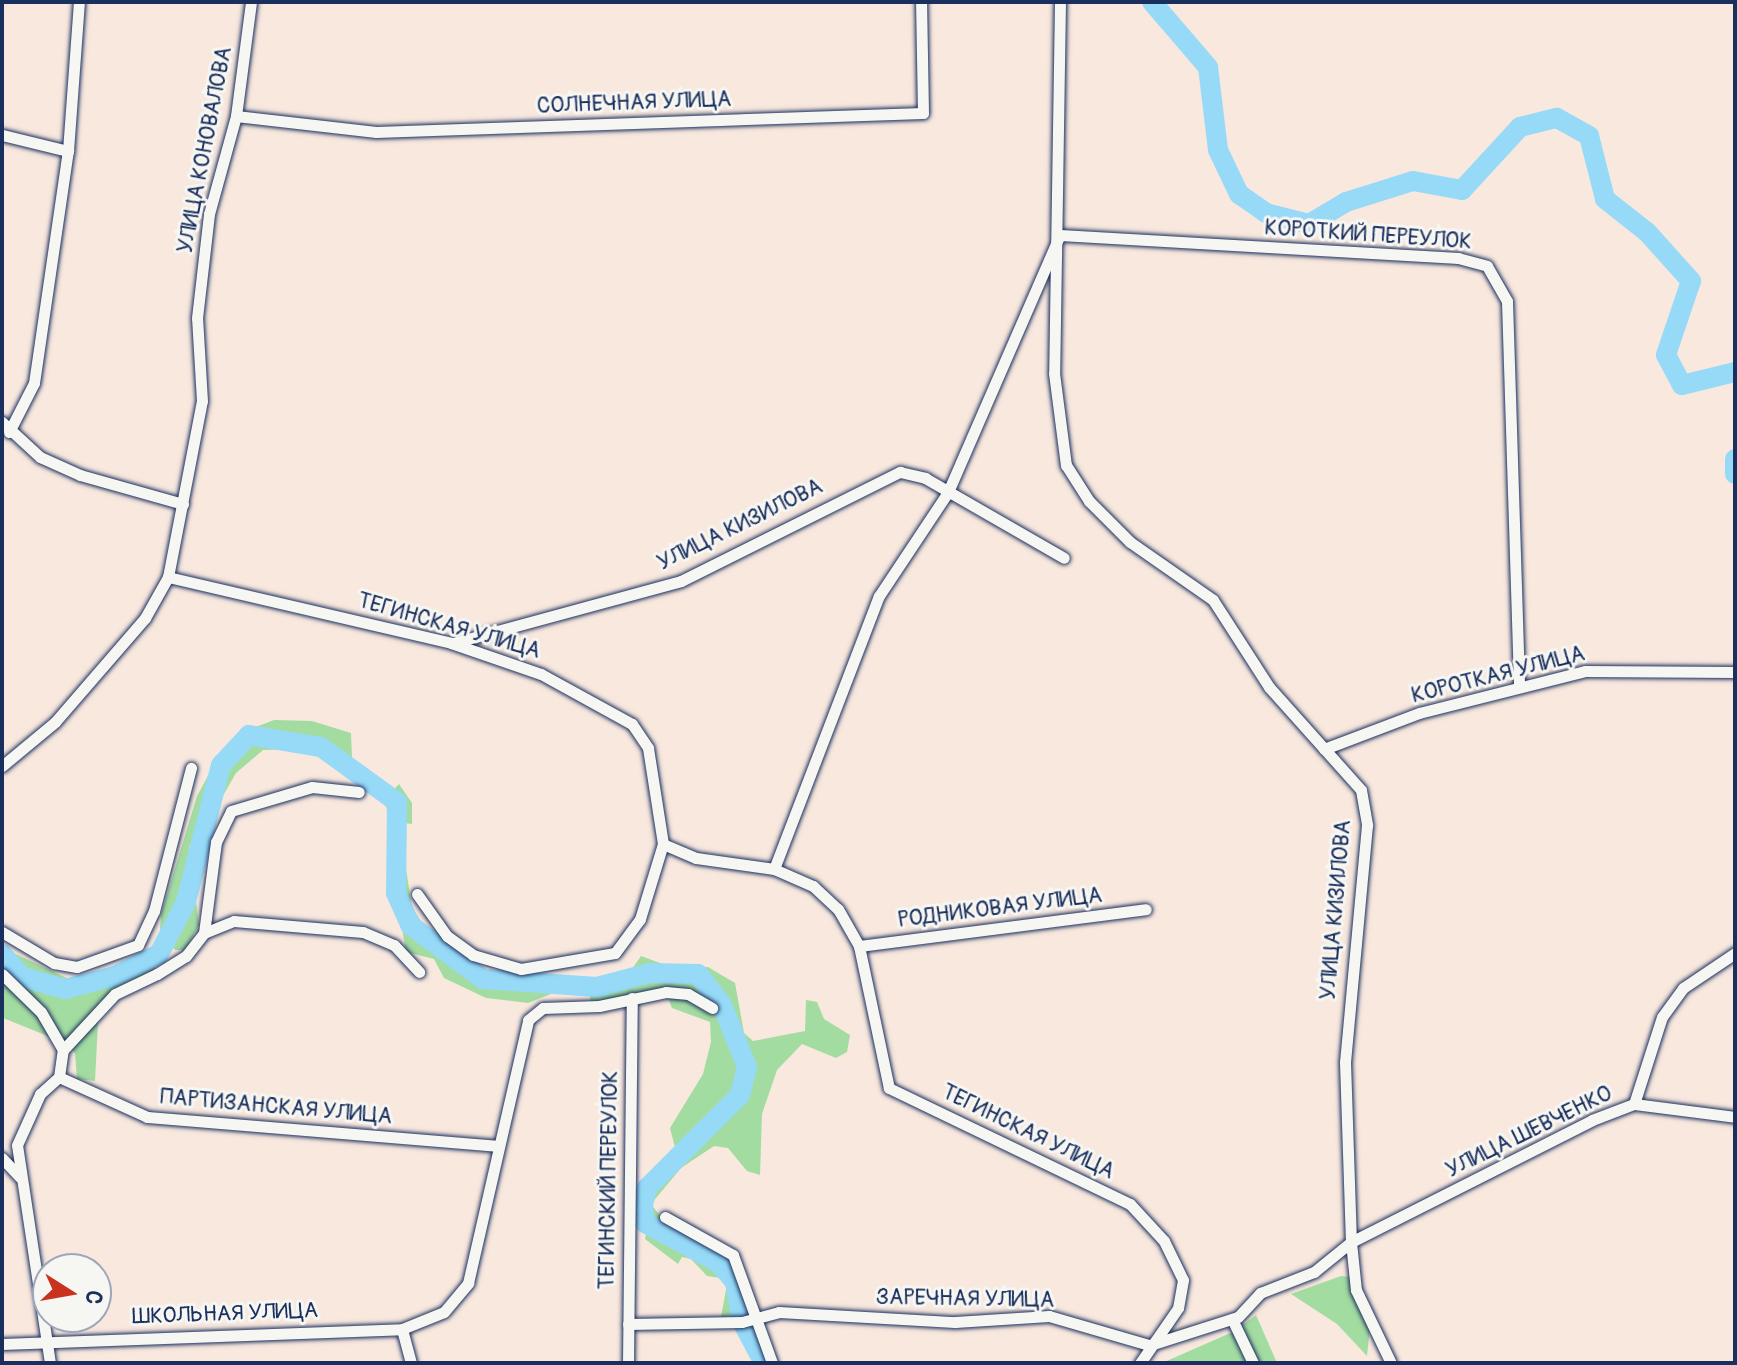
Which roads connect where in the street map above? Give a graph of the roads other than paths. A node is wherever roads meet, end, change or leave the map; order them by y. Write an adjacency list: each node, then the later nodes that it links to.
1 (79, 2): 7 (street)
2 (251, 2): 5 (street, УЛИЦА КОНОВАЛОВА)
3 (921, 2): 5 (street, СОЛНЕЧНАЯ УЛИЦА)
4 (1060, 2): 8 (street, УЛИЦА КИЗИЛОВА)
5 (236, 116): 11 (street, УЛИЦА КОНОВАЛОВА)
6 (2, 135): 7 (street)
7 (68, 151): 9 (street)
8 (1060, 235): 10 (street, УЛИЦА КИЗИЛОВА); 16 (street, КОРОТКИЙ ПЕРЕУЛОК); 17 (street, УЛИЦА КИЗИЛОВА)
9 (5, 427): 11 (street)
10 (948, 492): 12 (street, УЛИЦА КИЗИЛОВА); 14 (street, УЛИЦА КИЗИЛОВА); 22 (street, УЛИЦА КИЗИЛОВА)
11 (183, 504): 13 (street, УЛИЦА КОНОВАЛОВА)
12 (1064, 558)
13 (168, 577): 14 (street, ТЕГИНСКАЯ УЛИЦА); 18 (street, УЛИЦА КОНОВАЛОВА)
14 (451, 643): 21 (street, ТЕГИНСКАЯ УЛИЦА)
15 (1735, 672): 16 (street, КОРОТКАЯ УЛИЦА)
16 (1519, 687): 17 (street, КОРОТКАЯ УЛИЦА)
17 (1324, 749): 41 (street, УЛИЦА КИЗИЛОВА)
18 (2, 766)
19 (191, 768): 25 (street)
20 (359, 792): 26 (street)
21 (663, 844): 22 (street, ТЕГИНСКАЯ УЛИЦА); 23 (street, ТЕГИНСКАЯ УЛИЦА)
22 (774, 869): 27 (street, ТЕГИНСКАЯ УЛИЦА)
23 (417, 894)
24 (1146, 909): 27 (street, РОДНИКОВАЯ УЛИЦА)
25 (2, 932)
26 (204, 933): 29 (street); 33 (street)
27 (859, 946): 48 (street, ТЕГИНСКАЯ УЛИЦА)
28 (1735, 953): 35 (street)
29 (419, 972)
30 (2, 974): 33 (street)
31 (632, 998): 32 (street); 37 (street, ШКОЛЬНАЯ УЛИЦА); 44 (street, ТЕГИНСКИЙ ПЕРЕУЛОК)
32 (712, 1008)
33 (63, 1050): 34 (street)
34 (59, 1077): 37 (street, ПАРТИЗАНСКАЯ УЛИЦА); 39 (street)
35 (1634, 1104): 36 (street, УЛИЦА ШЕВЧЕНКО); 41 (street, УЛИЦА ШЕВЧЕНКО)
36 (1735, 1117)
37 (497, 1146): 45 (street, ШКОЛЬНАЯ УЛИЦА)
38 (2, 1158): 39 (street)
39 (20, 1178): 46 (street)
40 (665, 1217): 42 (street)
41 (1351, 1242): 43 (street); 55 (street, УЛИЦА КИЗИЛОВА)
42 (758, 1317): 44 (street, ЗАРЕЧНАЯ УЛИЦА); 48 (street, ЗАРЕЧНАЯ УЛИЦА); 52 (street)
43 (1232, 1319): 48 (street); 54 (street)
44 (628, 1324): 51 (street, ТЕГИНСКИЙ ПЕРЕУЛОК)
45 (402, 1329): 46 (street, ШКОЛЬНАЯ УЛИЦА); 50 (street)
46 (47, 1340): 47 (street, ШКОЛЬНАЯ УЛИЦА); 49 (street)
47 (2, 1344)
48 (1149, 1345): 53 (street)
49 (50, 1363)
50 (411, 1363)
51 (628, 1363)
52 (772, 1363)
53 (1140, 1363)
54 (1253, 1363)
55 (1391, 1363)

